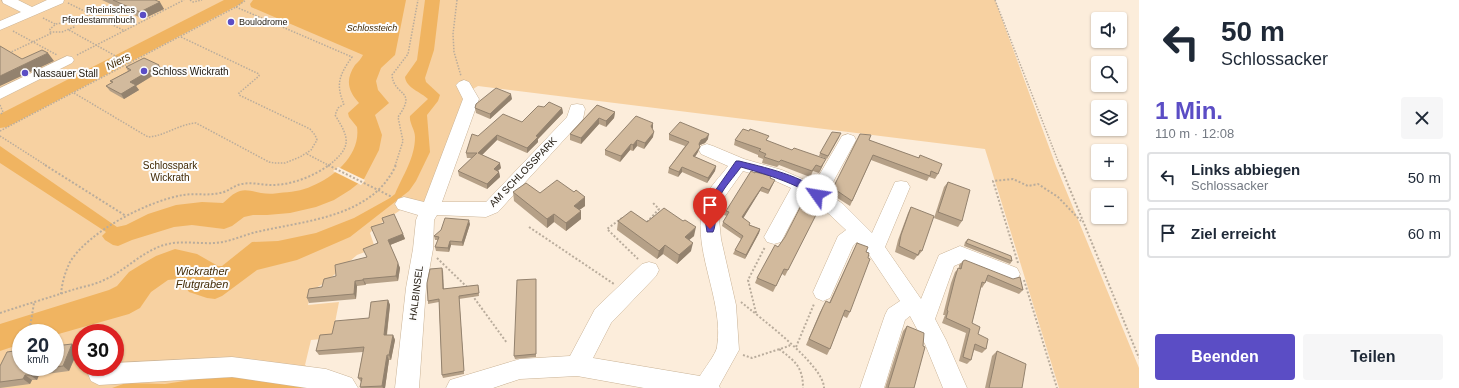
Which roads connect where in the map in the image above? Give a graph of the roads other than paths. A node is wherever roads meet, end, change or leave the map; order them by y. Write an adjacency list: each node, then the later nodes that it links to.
1 (8, 0): 3 (street)
2 (58, 0): 3 (street)
3 (26, 9): 4 (street)
4 (0, 26)
5 (67, 60): 7 (street)
6 (464, 84): 14 (street, HALBINSEL)
7 (0, 94)
8 (578, 109): 14 (street, AM SCHLOSSPARK)
9 (848, 140): 13 (street)
10 (707, 150): 11 (street)
11 (739, 164): 13 (street); 27 (street)
12 (901, 187): 17 (street)
13 (811, 191): 15 (street); 16 (street)
14 (411, 204): 25 (street, HALBINSEL)
15 (858, 231): 17 (street); 20 (street)
16 (774, 237)
17 (875, 248): 21 (street)
18 (649, 270): 22 (street)
19 (1018, 274): 21 (street)
20 (823, 292)
21 (918, 312): 28 (street); 29 (street)
22 (576, 366): 26 (street); 27 (street)
23 (124, 373): 24 (street)
24 (346, 388)
25 (407, 388)
26 (458, 388)
27 (707, 388)
28 (872, 388)
29 (954, 388)

